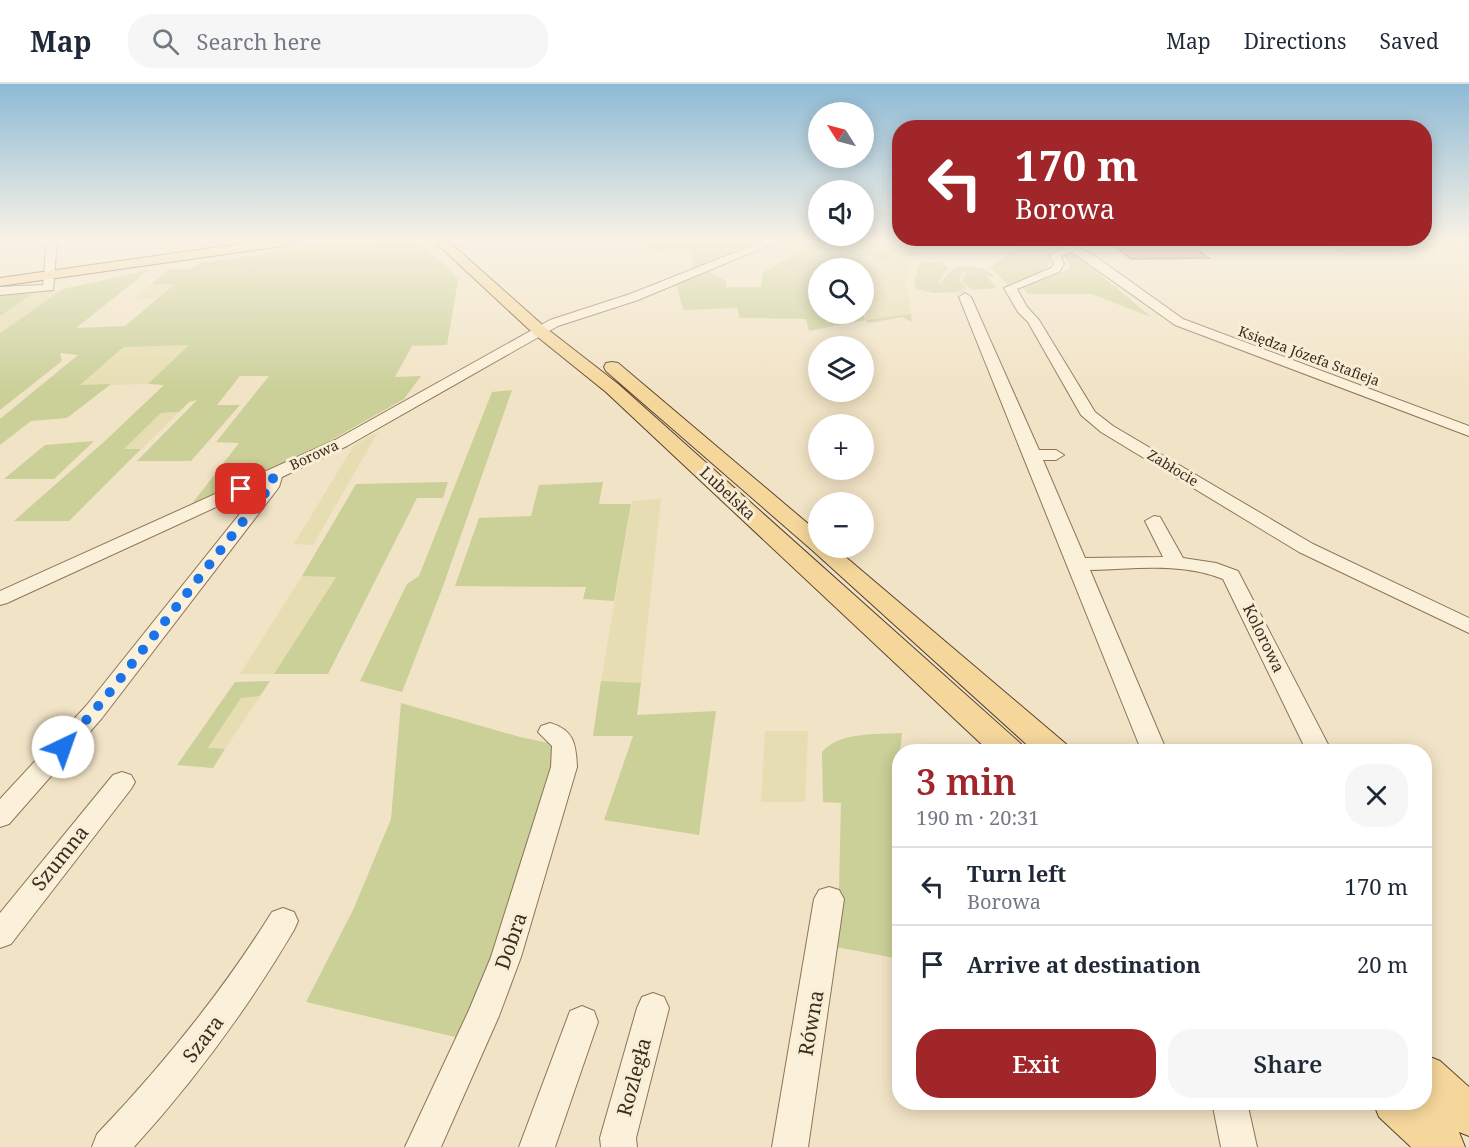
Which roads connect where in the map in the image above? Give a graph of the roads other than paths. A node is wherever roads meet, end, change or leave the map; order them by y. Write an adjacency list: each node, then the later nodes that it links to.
1 (502, 291): 7 (main road, Lubelska)
2 (510, 291): 7 (main road, Lubelska)
3 (649, 291): 7 (street, Borowa)
4 (1011, 291): 20 (street, Zabłocie)
5 (1132, 291): 8 (street, Księdza Józefa Stafieja)
6 (965, 297): 9 (street)
7 (547, 327): 11 (street, Borowa); 13 (main road, Lubelska); 18 (main road, Lubelska)
8 (1469, 431)
9 (1033, 455): 10 (street); 15 (street)
10 (1056, 455)
11 (273, 475): 19 (street, Borowa); 27 (street)
12 (1154, 520): 16 (street)
13 (808, 536)
14 (834, 558): 17 (main road, Lubelska)
15 (1078, 564): 16 (street, Kolorowa); 24 (street)
16 (1177, 564): 25 (street, Kolorowa)
17 (855, 576): 18 (main road); 23 (main road, Lubelska)
18 (826, 584): 22 (main road, Lubelska)
19 (0, 599)
20 (1469, 626)
21 (550, 732): 38 (street, Dobra)
22 (1001, 744)
23 (1046, 744)
24 (1152, 744)
25 (1316, 744)
26 (122, 782): 30 (street, Szumna)
27 (0, 817)
28 (829, 899): 41 (street, Równa)
29 (283, 921): 37 (street, Szara)
30 (0, 935)
31 (653, 1008): 40 (street, Rozległa)
32 (582, 1022): 39 (street)
33 (1432, 1082): 36 (main road)
34 (1230, 1110): 42 (street)
35 (1403, 1110): 43 (main road)
36 (1469, 1114)
37 (110, 1147)
38 (423, 1147)
39 (537, 1147)
40 (619, 1147)
41 (790, 1147)
42 (1239, 1147)
43 (1443, 1147)

